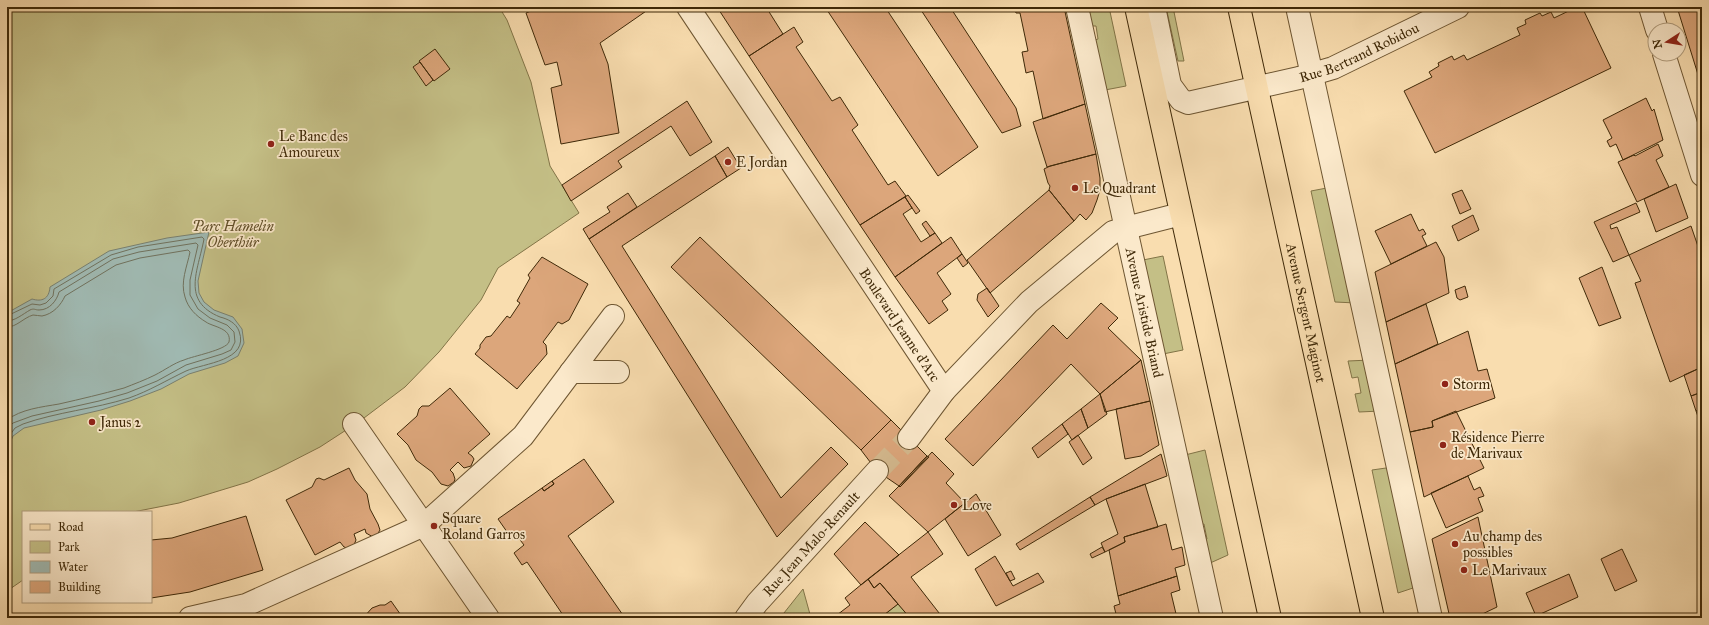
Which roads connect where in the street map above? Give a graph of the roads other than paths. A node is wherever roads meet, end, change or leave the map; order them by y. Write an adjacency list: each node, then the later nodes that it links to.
1 (688, 7): 19 (street, Boulevard Jeanne d'Arc)
2 (1077, 7): 15 (street, Avenue Aristide Briand)
3 (1136, 7): 14 (main road)
4 (1154, 7): 12 (street)
5 (1239, 7): 12 (main road, Avenue Sergent Maginot)
6 (1296, 7): 11 (street)
7 (1458, 7): 11 (street, Rue Bertrand Robidou)
8 (1650, 7): 9 (street)
9 (1655, 22)
10 (1667, 62): 13 (street)
11 (1312, 74): 12 (street, Rue Bertrand Robidou); 30 (street)
12 (1256, 88): 29 (main road, Avenue Sergent Maginot)
13 (1702, 175)
14 (1181, 214): 15 (street, Boulevard Jeanne d'Arc); 28 (main road)
15 (1126, 228): 19 (street, Boulevard Jeanne d'Arc); 27 (street, Avenue Aristide Briand)
16 (613, 316): 17 (street)
17 (571, 372): 18 (street); 23 (street)
18 (618, 372)
19 (944, 391): 21 (street)
20 (354, 424): 23 (street)
21 (909, 438)
22 (877, 471): 26 (street, Rue Jean Malo-Renault)
23 (424, 525): 24 (street); 25 (street)
24 (190, 618)
25 (488, 618)
26 (746, 618)
27 (1212, 618)
28 (1270, 618)
29 (1373, 618)
30 (1431, 618)

